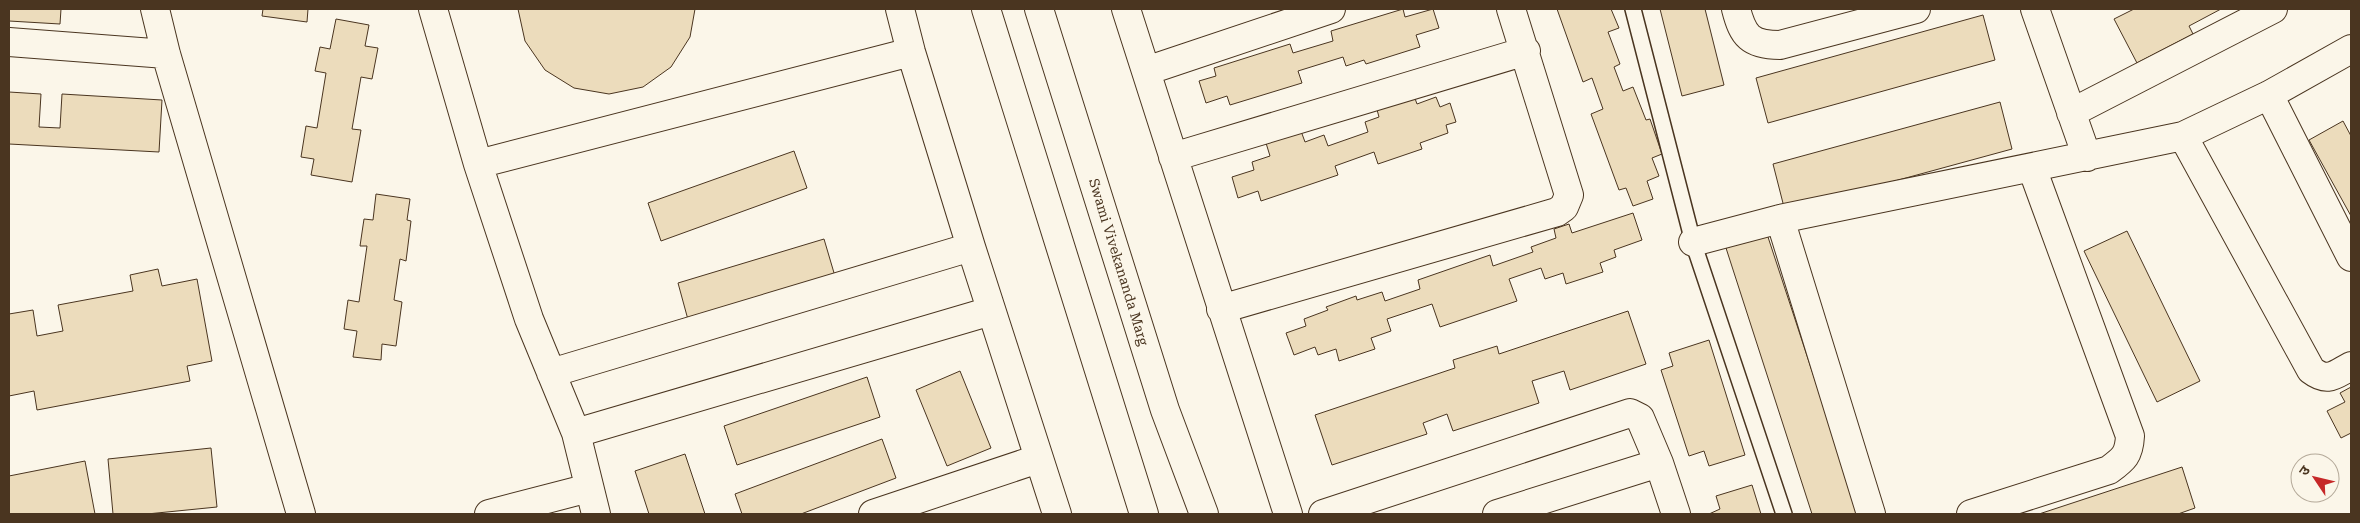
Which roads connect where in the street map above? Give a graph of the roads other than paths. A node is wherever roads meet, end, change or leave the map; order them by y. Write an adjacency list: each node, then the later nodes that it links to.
1 (155, 9): 18 (street)
2 (433, 9): 25 (street)
3 (900, 9): 17 (street)
4 (986, 9): 44 (street)
5 (1039, 9): 45 (street, Swami Vivekananda Marg)
6 (1126, 9): 19 (street)
7 (1331, 9): 19 (street)
8 (1511, 9): 16 (street)
9 (1632, 9): 28 (lane)
10 (1736, 9): 11 (street)
11 (1916, 9)
12 (2035, 9): 21 (street)
13 (2273, 9): 21 (street)
14 (9, 42): 18 (street)
15 (2351, 49): 20 (street)
16 (1526, 51): 23 (street); 31 (street)
17 (910, 52): 25 (street); 29 (street)
18 (166, 54): 39 (street)
19 (1146, 71): 23 (street)
20 (2269, 95): 22 (street); 30 (street)
21 (2072, 113): 24 (street)
22 (2183, 136): 24 (street); 33 (street)
23 (1173, 157): 31 (street)
24 (2087, 157): 26 (street)
25 (478, 164): 34 (street)
26 (2032, 168): 27 (street); 52 (street)
27 (1780, 219): 28 (street); 51 (street)
28 (1693, 242): 50 (lane)
29 (971, 247): 32 (street); 34 (street)
30 (2351, 257)
31 (1222, 309): 46 (street)
32 (991, 311): 35 (street); 36 (street)
33 (2351, 366)
34 (551, 373): 35 (street)
35 (576, 433): 38 (street)
36 (1038, 459): 42 (street); 43 (street)
37 (1659, 463): 47 (street); 48 (street); 49 (street)
38 (589, 488): 40 (street); 41 (street)
39 (301, 514)
40 (489, 514)
41 (596, 514)
42 (873, 514)
43 (1057, 514)
44 (1144, 514)
45 (1204, 514)
46 (1288, 514)
47 (1323, 514)
48 (1497, 514)
49 (1676, 514)
50 (1784, 514)
51 (1871, 514)
52 (1972, 514)

